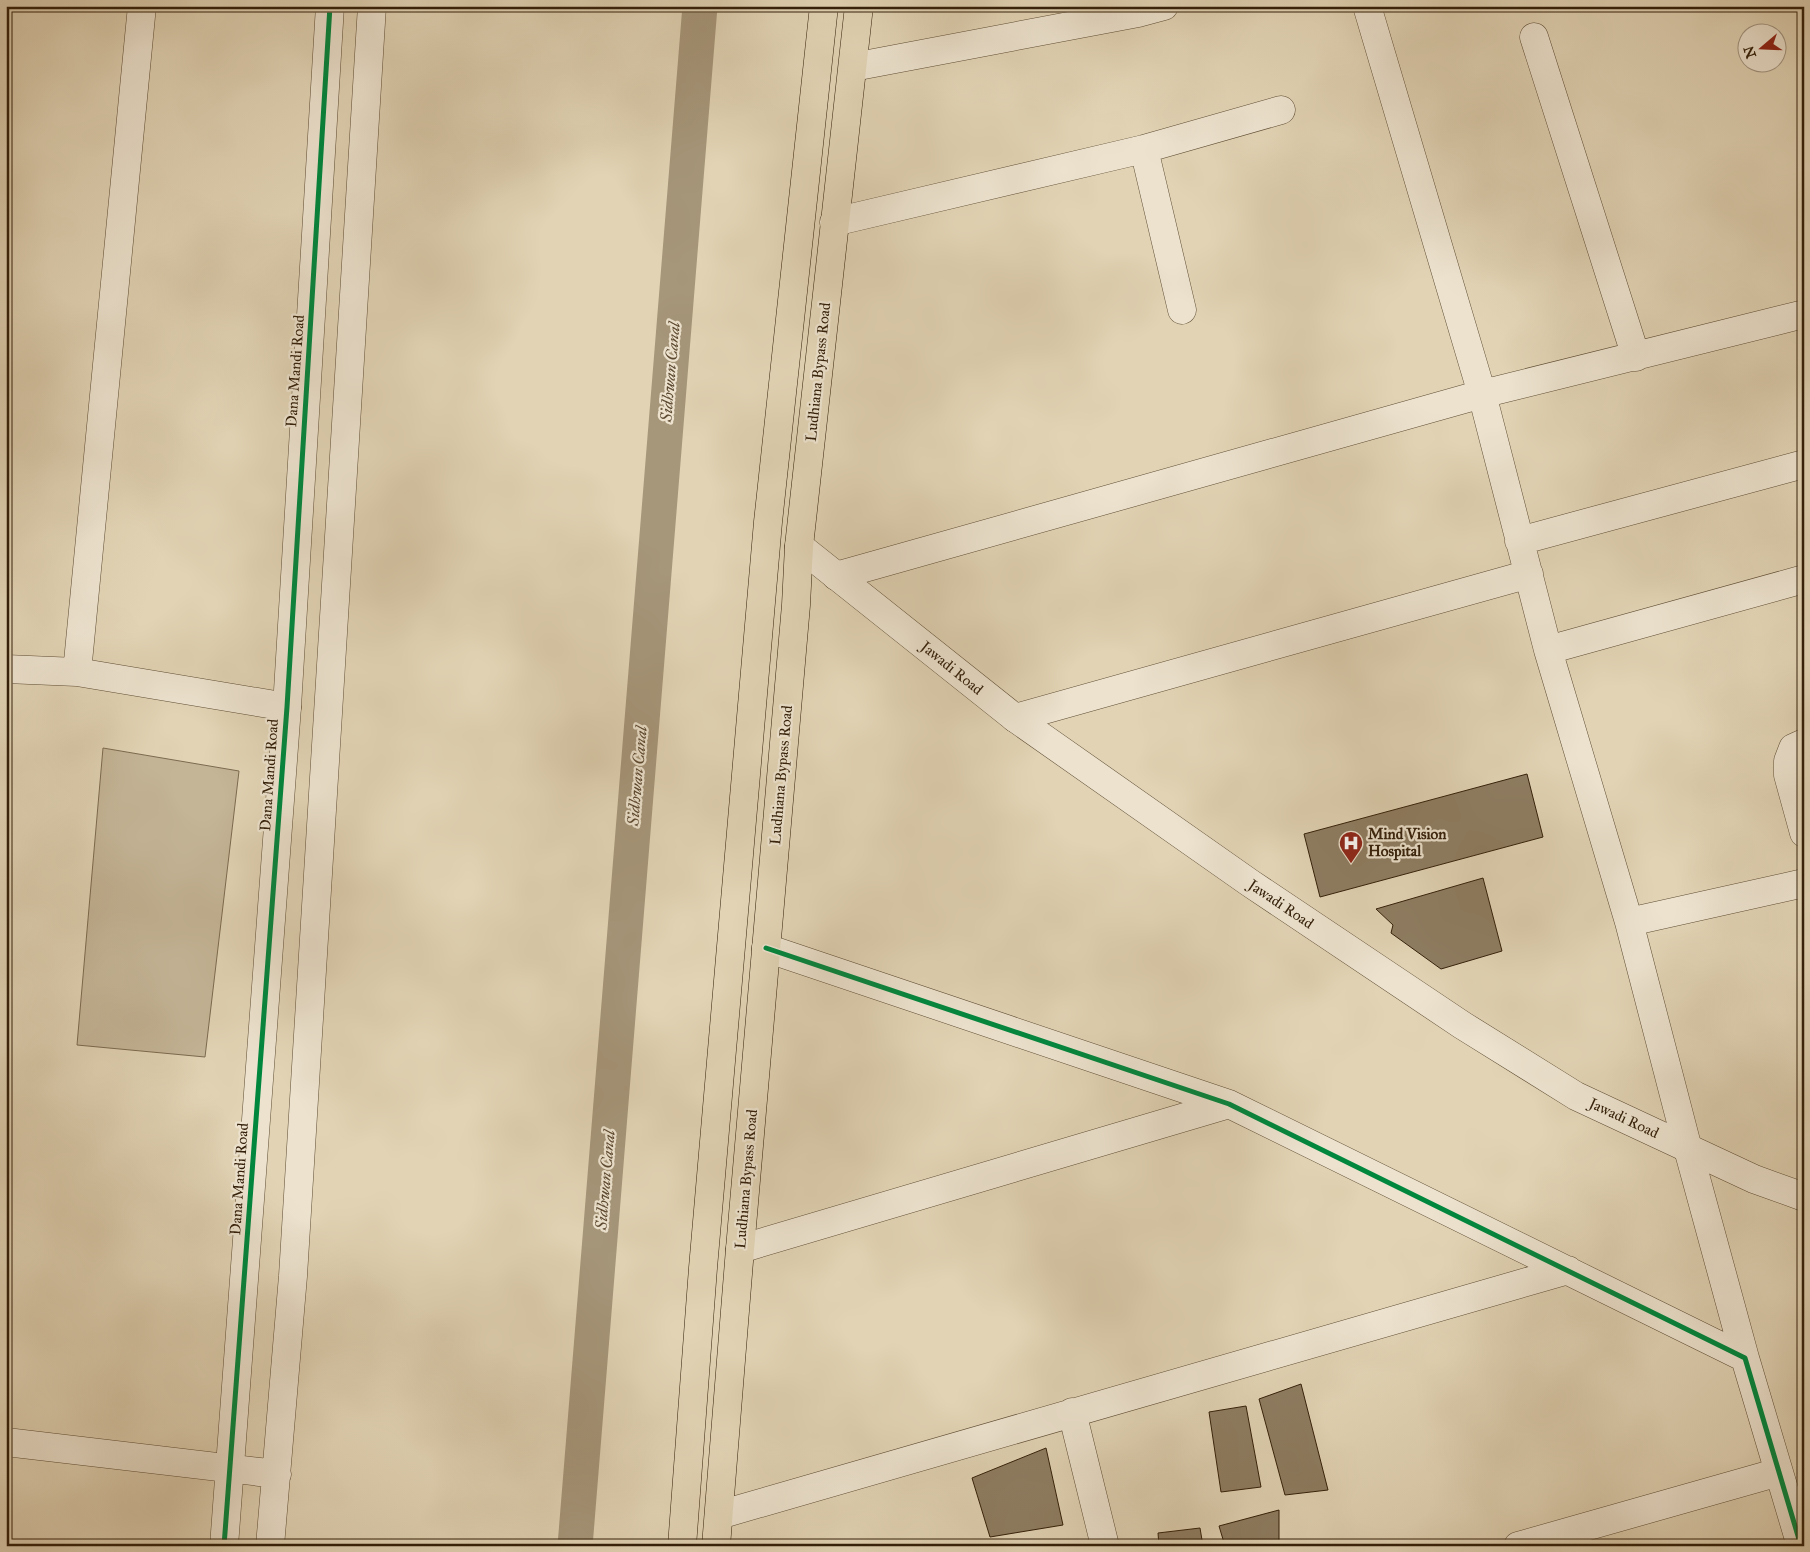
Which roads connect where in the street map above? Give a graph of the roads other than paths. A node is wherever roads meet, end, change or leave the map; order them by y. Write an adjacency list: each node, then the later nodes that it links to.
1 (142, 6): 25 (street)
2 (330, 6): 26 (street, Dana Mandi Road)
3 (372, 6): 43 (street)
4 (824, 6): 47 (highway)
5 (859, 6): 9 (highway, Ludhiana Bypass Road)
6 (1164, 6): 9 (street)
7 (1367, 6): 16 (street)
8 (1534, 37): 15 (street)
9 (853, 66): 12 (highway, Ludhiana Bypass Road)
10 (1280, 110): 11 (street)
11 (1144, 149): 12 (street); 13 (street)
12 (834, 222): 19 (highway, Ludhiana Bypass Road)
13 (1182, 310)
14 (1804, 314): 15 (street)
15 (1636, 357): 16 (street)
16 (1482, 394): 18 (street); 21 (street)
17 (1804, 464): 18 (street)
18 (1519, 541): 20 (street)
19 (799, 546): 21 (street, Jawadi Road); 32 (highway, Ludhiana Bypass Road)
20 (1528, 574): 23 (street); 27 (street)
21 (836, 576): 27 (street, Jawadi Road)
22 (1804, 578): 23 (street)
23 (1548, 650): 31 (street)
24 (6, 669): 25 (street)
25 (77, 672): 26 (street)
26 (287, 707): 41 (street, Dana Mandi Road)
27 (1015, 718): 34 (street, Jawadi Road)
28 (1804, 743): 29 (street)
29 (1804, 832)
30 (1804, 883): 31 (street)
31 (1629, 922): 34 (street)
32 (766, 948): 33 (street); 36 (highway, Ludhiana Bypass Road)
33 (1229, 1104): 36 (street); 37 (street)
34 (1688, 1149): 35 (street, Jawadi Road); 38 (street)
35 (1804, 1197)
36 (740, 1249): 44 (highway, Ludhiana Bypass Road)
37 (1568, 1270): 38 (street); 39 (street)
38 (1744, 1358): 42 (street)
39 (1072, 1412): 44 (street); 49 (street)
40 (6, 1442): 41 (street)
41 (230, 1467): 43 (street); 45 (street, Dana Mandi Road)
42 (1779, 1472): 50 (street); 51 (street)
43 (276, 1474): 46 (street)
44 (719, 1515): 48 (highway, Ludhiana Bypass Road)
45 (224, 1546)
46 (270, 1546)
47 (682, 1546)
48 (716, 1546)
49 (1105, 1546)
50 (1518, 1546)
51 (1801, 1546)

